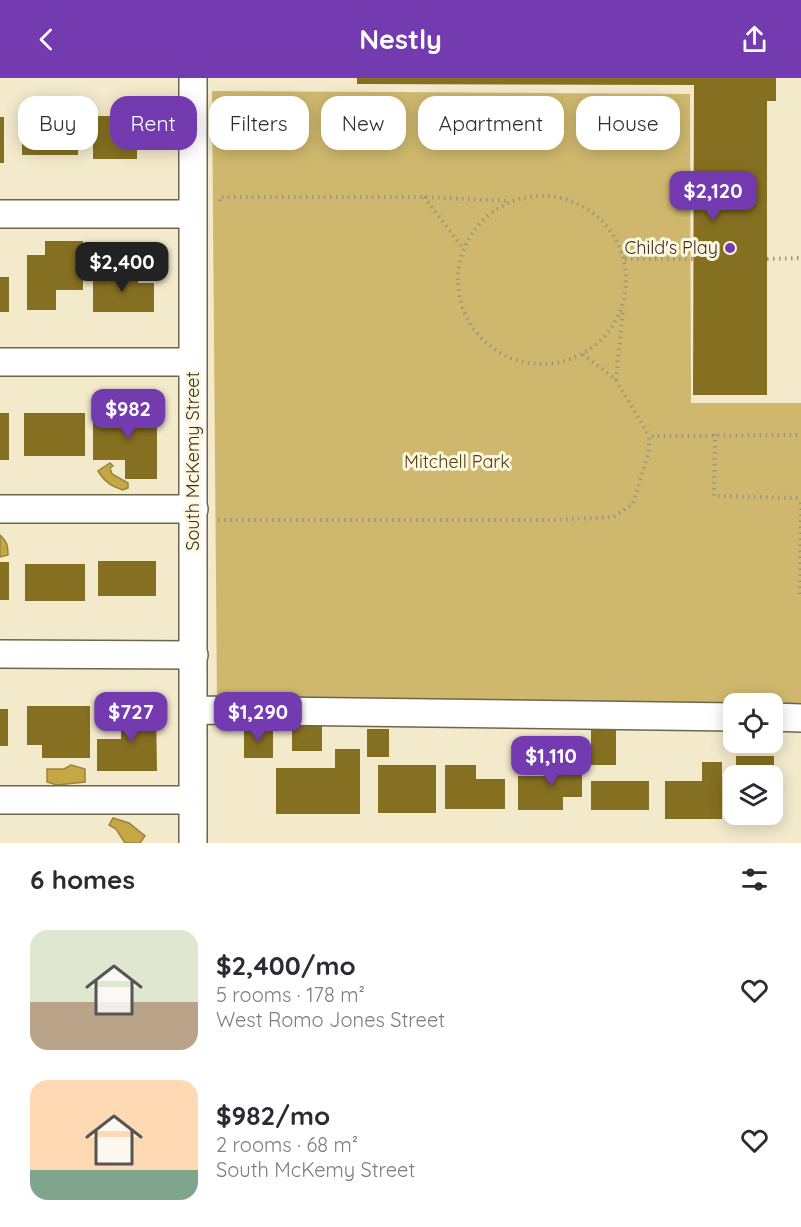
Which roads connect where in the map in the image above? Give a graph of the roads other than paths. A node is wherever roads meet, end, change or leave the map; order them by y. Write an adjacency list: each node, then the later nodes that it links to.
1 (193, 78): 3 (street, South McKemy Street)
2 (0, 214): 3 (street)
3 (193, 214): 5 (street, South McKemy Street)
4 (0, 362): 5 (street)
5 (193, 362): 7 (street, South McKemy Street)
6 (0, 508): 7 (street)
7 (194, 514): 9 (street, South McKemy Street)
8 (0, 654): 9 (street)
9 (194, 655): 10 (street, South McKemy Street)
10 (194, 710): 11 (street); 15 (street, South McKemy Street)
11 (723, 717)
12 (783, 717): 13 (street)
13 (801, 718)
14 (0, 800): 15 (street)
15 (193, 800): 16 (street, South McKemy Street)
16 (193, 843)

